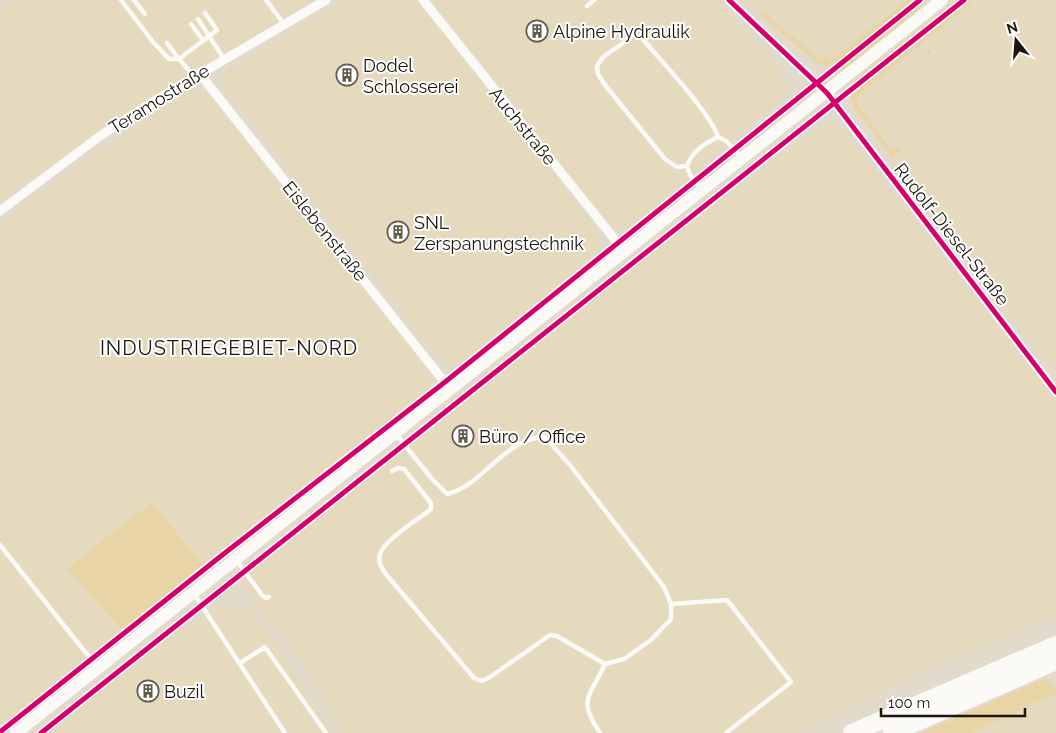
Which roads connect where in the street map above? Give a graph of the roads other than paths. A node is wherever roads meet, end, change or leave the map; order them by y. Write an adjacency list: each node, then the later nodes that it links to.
1 (134, 0): 11 (lane)
2 (266, 0): 14 (lane)
3 (326, 0): 14 (street, Teramostraße)
4 (423, 0): 27 (street, Auchstraße)
5 (594, 0): 9 (lane)
6 (729, 0): 21 (street, Rudolf-Diesel-Straße)
7 (942, 0): 21 (street)
8 (123, 1): 18 (lane)
9 (588, 6)
10 (205, 13): 15 (lane)
11 (145, 14)
12 (198, 19): 15 (lane)
13 (191, 24): 16 (lane)
14 (284, 24): 19 (street, Teramostraße)
15 (210, 35): 16 (lane); 19 (lane)
16 (203, 40): 18 (lane)
17 (167, 43): 18 (lane)
18 (179, 59): 20 (lane)
19 (224, 59): 20 (street, Teramostraße)
20 (196, 75): 26 (street, Teramostraße); 28 (street, Eislebenstraße)
21 (827, 93): 23 (street); 29 (street, Rudolf-Diesel-Straße)
22 (718, 137): 23 (lane); 24 (lane); 24 (lane)
23 (742, 159): 25 (street)
24 (687, 166): 25 (lane)
25 (701, 190): 27 (street)
26 (0, 211)
27 (624, 251): 28 (street)
28 (450, 389): 30 (street)
29 (1056, 392)
30 (394, 433): 33 (street); 36 (lane)
31 (392, 471): 40 (lane)
32 (0, 545): 41 (lane)
33 (234, 558): 34 (street); 35 (lane)
34 (193, 592): 39 (lane); 41 (street)
35 (269, 597)
36 (671, 604): 40 (lane); 46 (lane)
37 (1056, 645): 47 (highway)
38 (1056, 662): 48 (highway)
39 (240, 663): 43 (lane); 44 (lane)
40 (605, 664): 45 (lane)
41 (98, 668): 42 (street)
42 (16, 733)
43 (285, 733)
44 (326, 733)
45 (600, 733)
46 (726, 733)
47 (852, 733)
48 (892, 733)

